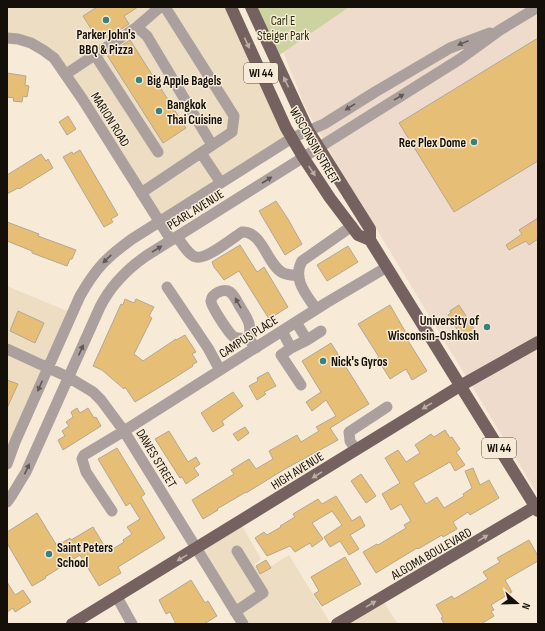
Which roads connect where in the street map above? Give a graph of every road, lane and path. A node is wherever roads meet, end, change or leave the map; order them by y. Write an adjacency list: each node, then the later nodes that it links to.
1 (160, 7): 6 (street)
2 (165, 7): 13 (street)
3 (231, 7): 12 (main road, WISCONSIN STREET / WI 44, one-way to 12)
4 (251, 7): 11 (main road, WISCONSIN STREET / WI 44, one-way to 4)
5 (538, 7): 7 (street, PEARL AVENUE)
6 (137, 27): 9 (street); 13 (street)
7 (500, 30): 11 (street, PEARL AVENUE, one-way to 11); 14 (street, PEARL AVENUE, one-way to 7)
8 (7, 38): 10 (street, MARION ROAD)
9 (96, 55): 10 (street); 15 (street)
10 (66, 74): 19 (street, MARION ROAD)
11 (308, 130): 12 (street, PEARL AVENUE); 14 (main road, WISCONSIN STREET / WI 44)
12 (292, 138): 17 (main road, WISCONSIN STREET / WI 44); 18 (street, PEARL AVENUE)
13 (212, 145): 16 (street)
14 (319, 148): 17 (street, PEARL AVENUE); 23 (main road, WISCONSIN STREET / WI 44)
15 (158, 152)
16 (201, 153): 18 (street); 19 (street)
17 (303, 157): 21 (main road, WISCONSIN STREET / WI 44, one-way to 21); 22 (street, PEARL AVENUE, one-way to 17)
18 (221, 183): 20 (street, PEARL AVENUE)
19 (141, 193): 20 (street, MARION ROAD)
20 (160, 222): 22 (street, MARION ROAD); 35 (street, PEARL AVENUE, one-way to 35)
21 (352, 226): 23 (main road, WISCONSIN STREET / WI 44); 25 (street)
22 (174, 238): 25 (street, MARION ROAD); 37 (street, PEARL AVENUE, one-way to 22)
23 (370, 240): 24 (main road, WISCONSIN STREET / WI 44)
24 (387, 267): 27 (street, CAMPUS PLACE); 39 (main road, WISCONSIN STREET / WI 44)
25 (299, 276): 27 (street)
26 (167, 287): 36 (street)
27 (316, 309): 28 (street, CAMPUS PLACE)
28 (296, 322): 29 (street, CAMPUS PLACE); 31 (street)
29 (282, 331): 33 (street); 36 (street, CAMPUS PLACE)
30 (321, 331): 31 (street)
31 (307, 340): 33 (street)
32 (538, 342): 39 (main road, HIGH AVENUE)
33 (292, 348): 38 (street)
34 (7, 349): 35 (street, DAWES STREET)
35 (48, 368): 37 (street, DAWES STREET); 43 (street, PEARL AVENUE, one-way to 43)
36 (220, 370): 41 (street, CAMPUS PLACE)
37 (68, 377): 41 (street, DAWES STREET); 44 (street, PEARL AVENUE, one-way to 37)
38 (301, 385)
39 (460, 386): 42 (main road, HIGH AVENUE, one-way to 42); 45 (main road, WISCONSIN STREET / WI 44)
40 (387, 407): 42 (street)
41 (124, 431): 46 (street, CAMPUS PLACE); 47 (street, DAWES STREET)
42 (356, 450): 47 (main road, HIGH AVENUE, one-way to 47)
43 (7, 464)
44 (7, 502)
45 (537, 508): 54 (main road, ALGOMA BOULEVARD, one-way to 45)
46 (112, 511)
47 (196, 549): 49 (main road, HIGH AVENUE, one-way to 49); 50 (street, DAWES STREET)
48 (237, 551): 50 (street)
49 (117, 597): 51 (main road, HIGH AVENUE); 52 (street)
50 (235, 612): 53 (street, DAWES STREET)
51 (72, 624)
52 (132, 624)
53 (243, 624)
54 (337, 624)

